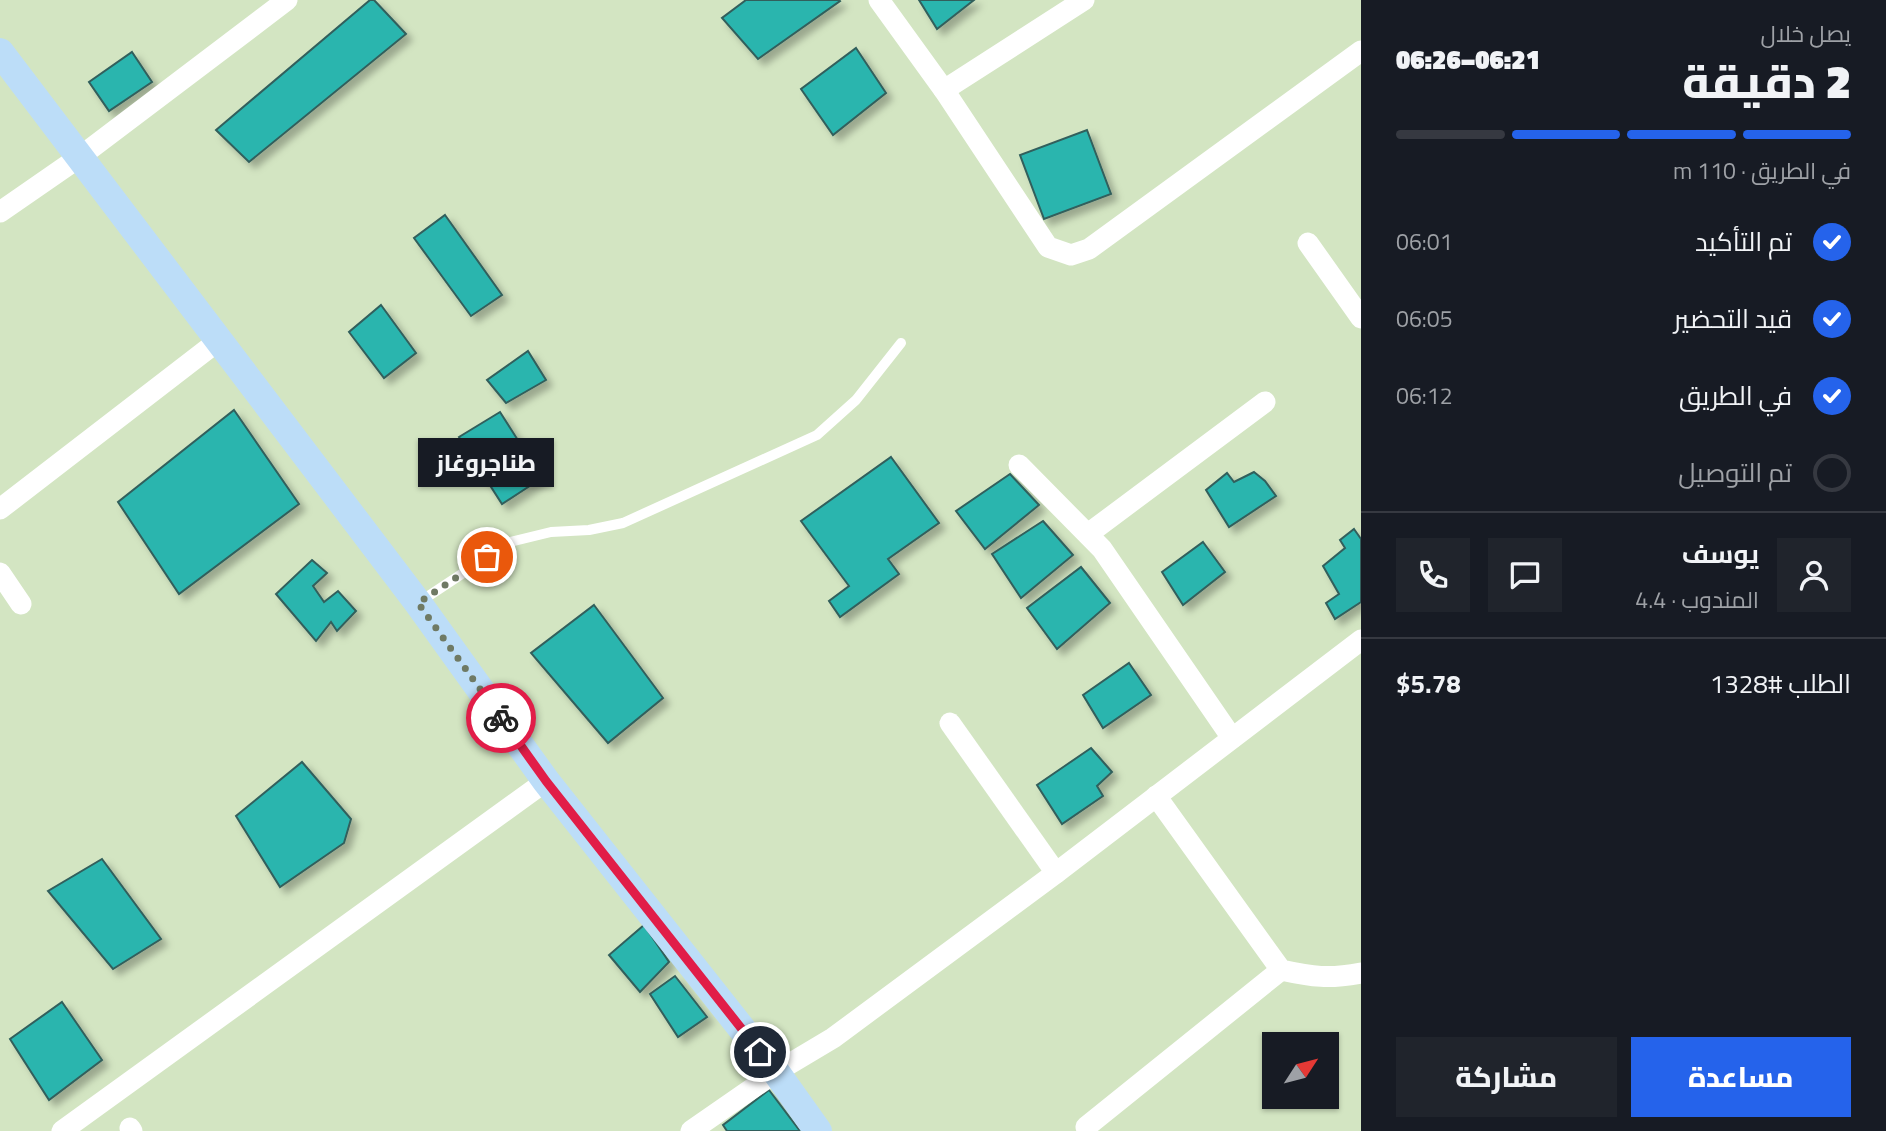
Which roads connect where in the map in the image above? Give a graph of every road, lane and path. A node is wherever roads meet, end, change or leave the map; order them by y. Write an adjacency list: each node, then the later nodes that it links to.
1 (287, 0): 7 (street)
2 (879, 0): 6 (street)
3 (1084, 0): 6 (street)
4 (1361, 51): 6 (street)
5 (0, 52): 7 (street)
6 (944, 90)
7 (80, 156): 8 (street); 11 (street)
8 (0, 212)
9 (1308, 243): 10 (street)
10 (1359, 312)
11 (218, 341): 15 (street); 18 (street)
12 (901, 343): 18 (lane)
13 (1265, 402): 16 (street)
14 (1019, 466): 16 (street)
15 (0, 509)
16 (1088, 534): 22 (street)
17 (0, 573): 19 (street)
18 (418, 603): 23 (street)
19 (21, 604)
20 (1361, 640): 22 (street)
21 (950, 723): 25 (street)
22 (1232, 738): 24 (street)
23 (546, 781): 28 (street); 30 (street)
24 (1157, 796): 25 (street); 26 (street)
25 (1056, 873): 28 (street)
26 (1281, 970): 27 (street); 29 (street)
27 (1361, 973)
28 (776, 1072): 31 (street); 32 (street)
29 (1086, 1127)
30 (61, 1131)
31 (691, 1131)
32 (818, 1131)

